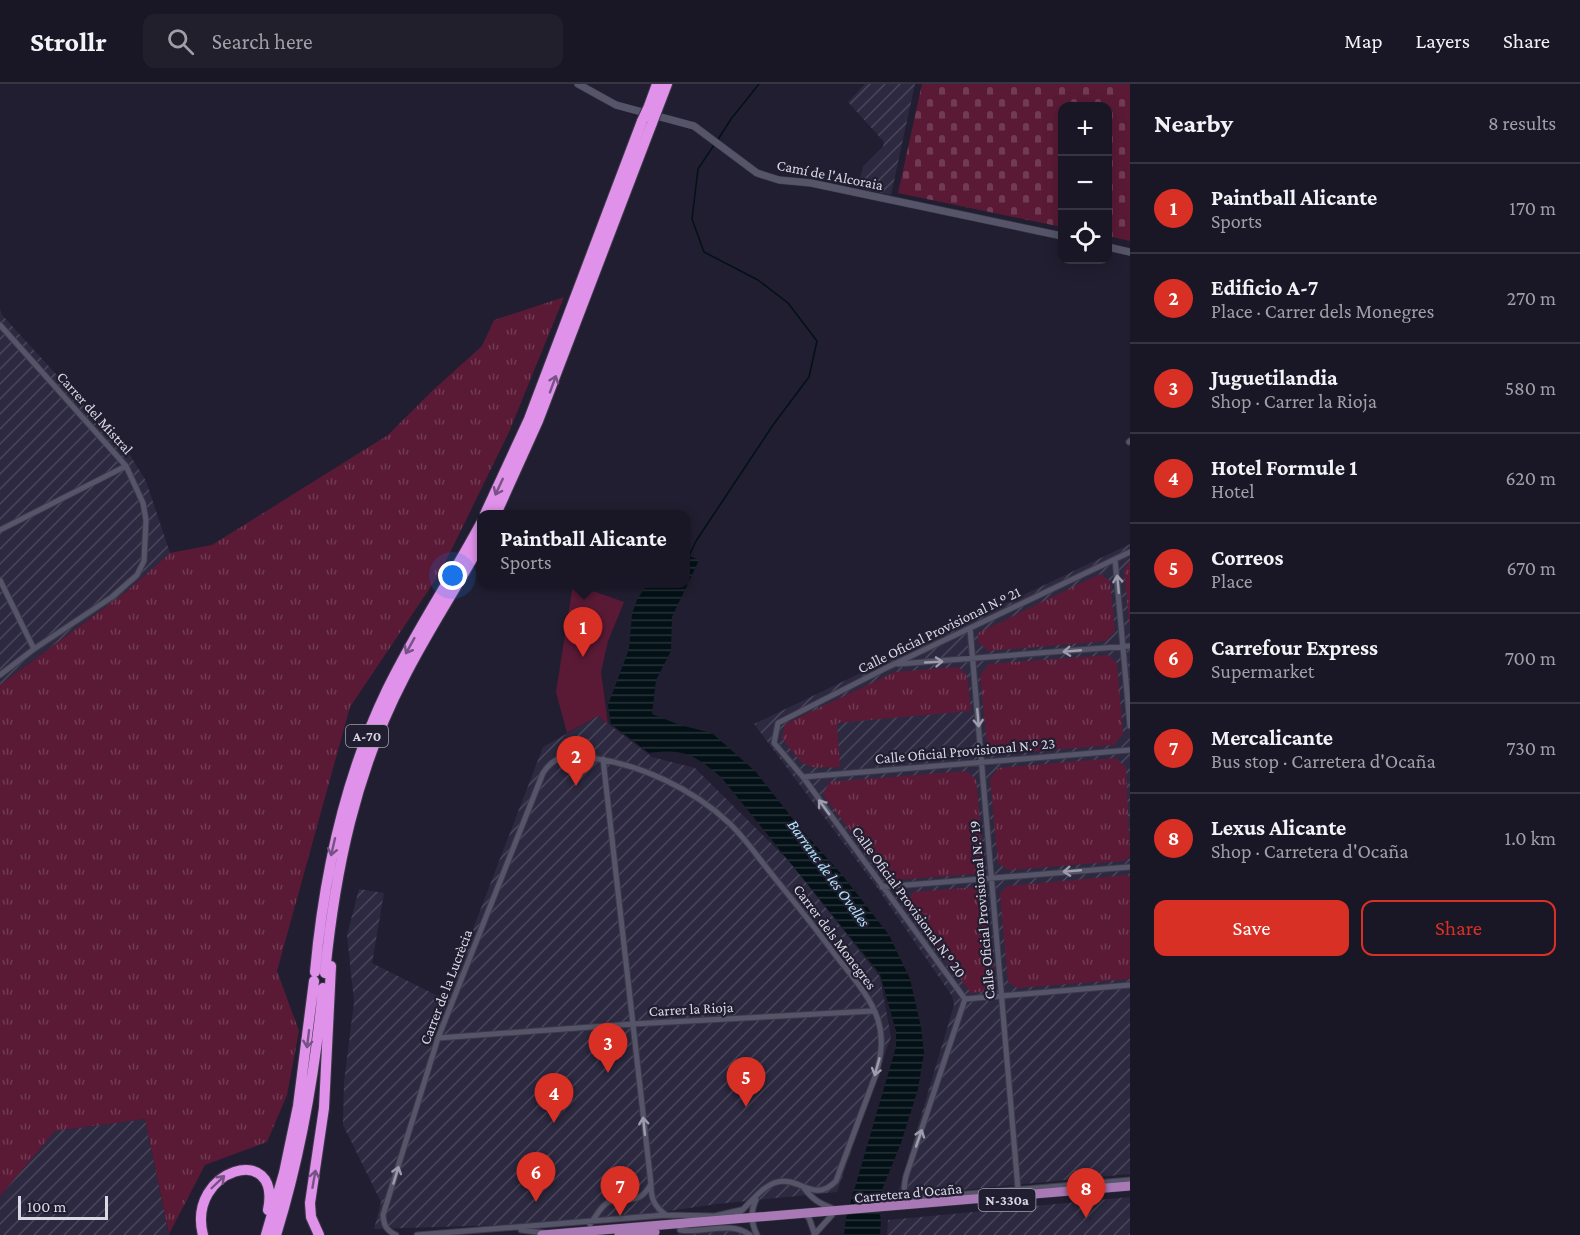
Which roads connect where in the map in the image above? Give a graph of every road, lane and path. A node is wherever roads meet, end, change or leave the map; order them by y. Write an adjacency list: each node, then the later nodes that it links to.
1 (578, 84): 5 (street, Camí de l'Alcoraia)
2 (657, 84): 4 (highway)
3 (667, 84): 4 (highway)
4 (653, 108): 8 (highway, bridge)
5 (1058, 235)
6 (1112, 248): 7 (street)
7 (1130, 252)
8 (588, 277): 11 (highway, one-way to 11); 12 (highway, one-way to 8)
9 (0, 325): 10 (street, Carrer del Mistral)
10 (126, 466): 13 (street); 21 (street, Carrer del Mistral)
11 (487, 510)
12 (498, 510)
13 (0, 530)
14 (477, 530): 36 (highway, A-70, one-way to 36)
15 (477, 550): 32 (highway, A-70)
16 (1130, 552): 17 (street, Calle Oficial Provisional N.º 21)
17 (1115, 559): 19 (street, Calle Oficial Provisional N.º 21); 20 (street, one-way to 17)
18 (0, 580): 21 (street)
19 (970, 628): 22 (street, Calle Oficial Provisional N.º 19); 23 (street, Calle Oficial Provisional N.º 21)
20 (1126, 646): 22 (street, one-way to 22); 25 (street)
21 (34, 650): 24 (street, Carrer del Mistral)
22 (973, 659): 23 (street, one-way to 22); 30 (street, Calle Oficial Provisional N.º 19, one-way to 30)
23 (895, 664): 26 (street, Calle Oficial Provisional N.º 21)
24 (0, 675)
25 (1130, 726)
26 (774, 743): 31 (street, Calle Oficial Provisional N.º 20)
27 (1130, 750): 30 (street, Calle Oficial Provisional N.º 23)
28 (554, 759): 29 (street, Carrer dels Monegres); 42 (street, Carrer de la Lucrècia)
29 (603, 759): 40 (street, Carrer dels Monegres); 41 (street)
30 (981, 761): 31 (street, Calle Oficial Provisional N.º 23); 34 (street, Calle Oficial Provisional N.º 19)
31 (803, 777): 35 (street, Calle Oficial Provisional N.º 20, one-way to 31)
32 (350, 817): 36 (highway, A-70); 68 (highway, one-way to 32)
33 (1130, 867): 34 (street, one-way to 34)
34 (992, 878): 35 (street); 38 (street, Calle Oficial Provisional N.º 19)
35 (882, 887): 39 (street, Calle Oficial Provisional N.º 20)
36 (319, 976): 66 (highway, A-70, one-way to 66); 67 (highway, A-70)
37 (1130, 985): 38 (street)
38 (1002, 996): 39 (street); 47 (street, Calle Oficial Provisional N.º 19)
39 (965, 999): 49 (street, Calle Oficial Provisional N.º 20, one-way to 39)
40 (873, 1011): 41 (street, Carrer la Rioja); 45 (street, Carrer dels Monegres, one-way to 45)
41 (633, 1024): 42 (street, Carrer la Rioja); 44 (street, one-way to 41)
42 (438, 1038): 69 (street, Carrer de la Lucrècia, one-way to 42)
43 (1130, 1180): 47 (street, Carretera d'Ocaña)
44 (651, 1184): 52 (street); 57 (street)
45 (804, 1187): 48 (street, Carrer dels Monegres); 51 (street, Carretera d'Ocaña)
46 (1130, 1187): 51 (main road, Carretera d'Ocaña / N-330a)
47 (1018, 1189): 49 (street, Carretera d'Ocaña)
48 (760, 1193): 50 (street); 56 (street)
49 (905, 1194)
50 (745, 1209): 54 (street, Carretera d'Ocaña); 55 (street)
51 (835, 1213): 53 (main road, Carretera d'Ocaña / N-330a); 76 (street)
52 (666, 1215): 54 (street, Carretera d'Ocaña); 57 (street, Carretera d'Ocaña)
53 (806, 1215): 56 (main road, Carretera d'Ocaña / N-330a); 76 (street)
54 (718, 1218): 55 (main road, Carretera d'Ocaña / N-330a); 61 (main road, Carretera d'Ocaña / N-330a)
55 (733, 1219): 56 (main road, Carretera d'Ocaña / N-330a)
56 (752, 1220): 60 (main road, Carretera d'Ocaña / N-330a); 75 (street)
57 (592, 1222): 58 (street, Carretera d'Ocaña); 61 (street)
58 (512, 1228): 59 (street, Carretera d'Ocaña); 63 (street, Carretera d'Ocaña)
59 (495, 1230): 62 (street, Carretera d'Ocaña); 71 (street)
60 (680, 1230): 73 (main road, Carretera d'Ocaña / N-330a); 74 (street, Carretera d'Ocaña)
61 (583, 1232): 63 (main road, Carretera d'Ocaña / N-330a)
62 (470, 1233): 70 (street, Carretera d'Ocaña)
63 (552, 1234): 72 (main road, Carretera d'Ocaña / N-330a)
64 (203, 1235): 65 (highway, one-way to 65)
65 (261, 1235)
66 (266, 1235)
67 (276, 1235)
68 (319, 1235)
69 (396, 1235)
70 (417, 1235)
71 (489, 1235)
72 (542, 1235)
73 (619, 1235)
74 (750, 1235)
75 (757, 1235)
76 (815, 1235)

